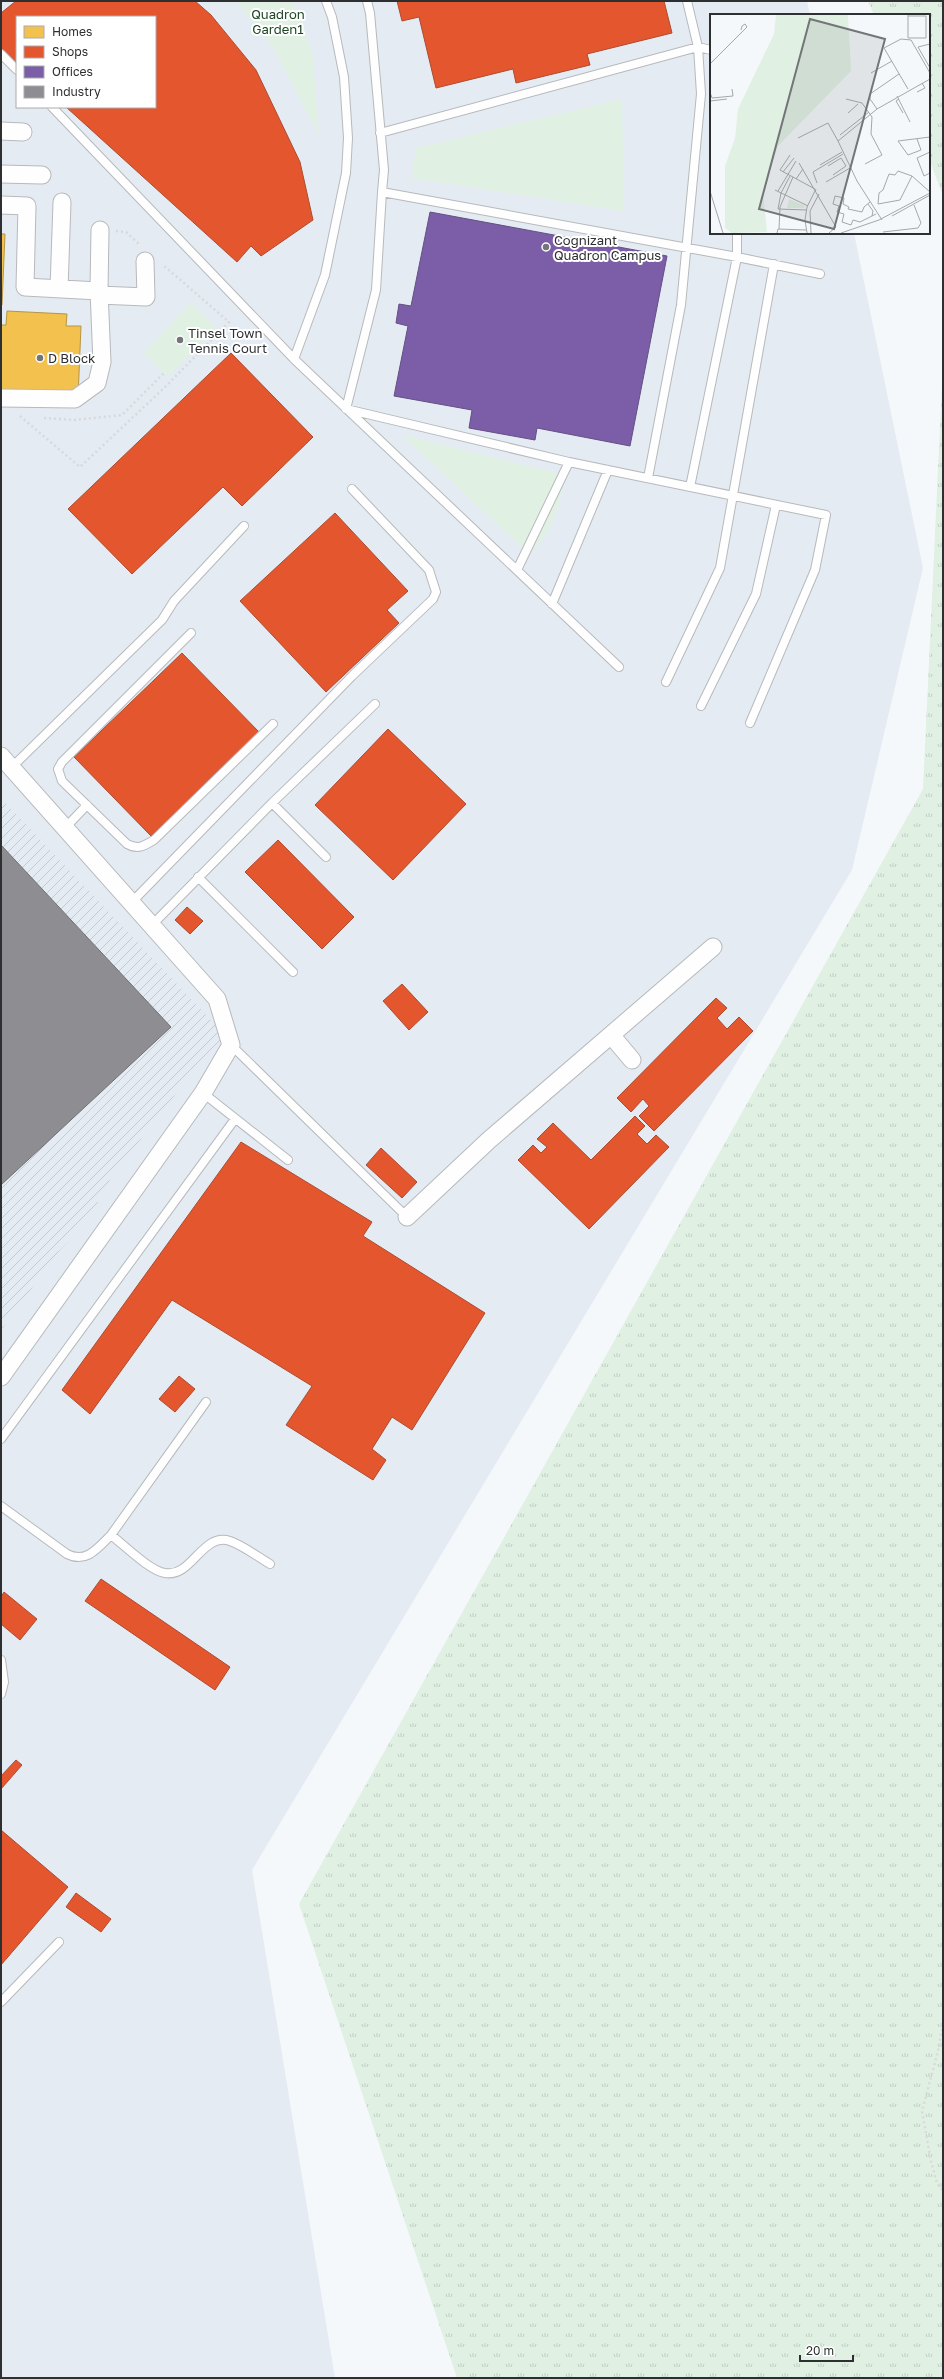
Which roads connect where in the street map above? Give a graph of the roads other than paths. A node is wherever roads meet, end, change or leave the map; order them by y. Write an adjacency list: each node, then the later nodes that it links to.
1 (326, 1): 26 (lane)
2 (367, 1): 11 (lane)
3 (687, 1): 4 (lane)
4 (698, 47): 5 (lane); 11 (lane); 19 (lane)
5 (710, 50)
6 (1, 54): 7 (lane)
7 (16, 69)
8 (53, 108): 26 (lane)
9 (1, 130): 10 (street)
10 (23, 132)
11 (380, 133): 14 (lane)
12 (1, 174): 13 (street)
13 (42, 174)
14 (382, 192): 19 (lane); 28 (lane)
15 (62, 202): 24 (street)
16 (1, 205): 24 (street)
17 (100, 230): 25 (street)
18 (737, 234): 21 (lane)
19 (686, 247): 21 (lane); 31 (lane)
20 (149, 257): 25 (street)
21 (737, 257): 22 (lane); 32 (lane)
22 (774, 264): 23 (lane); 34 (lane)
23 (820, 274)
24 (60, 289): 25 (street)
25 (99, 293): 27 (street)
26 (294, 359): 28 (lane)
27 (1, 398)
28 (346, 409): 29 (lane); 37 (lane)
29 (569, 462): 30 (lane); 37 (lane)
30 (608, 470): 31 (lane); 38 (lane)
31 (648, 478): 32 (lane)
32 (690, 487): 34 (lane)
33 (352, 489): 52 (lane)
34 (732, 496): 35 (lane); 41 (lane)
35 (776, 505): 43 (lane); 44 (lane)
36 (244, 526): 46 (lane)
37 (517, 570): 38 (lane)
38 (552, 604): 40 (lane)
39 (191, 633): 48 (lane)
40 (619, 667)
41 (666, 682)
42 (375, 704): 47 (lane)
43 (702, 706)
44 (750, 723)
45 (273, 724): 48 (lane)
46 (6, 762): 49 (street)
47 (272, 802): 50 (lane); 51 (lane)
48 (87, 805): 49 (lane)
49 (65, 828): 52 (street)
50 (326, 856)
51 (198, 877): 53 (lane); 55 (lane)
52 (132, 902): 53 (street)
53 (152, 925): 57 (street)
54 (713, 947): 56 (street)
55 (293, 972)
56 (611, 1035): 58 (street); 62 (street)
57 (231, 1045): 59 (street); 62 (lane)
58 (632, 1060)
59 (203, 1094): 60 (lane); 63 (street)
60 (235, 1119): 61 (lane); 65 (lane)
61 (288, 1160)
62 (407, 1217)
63 (1, 1377)
64 (206, 1402): 67 (lane)
65 (1, 1438)
66 (1, 1506): 67 (lane)
67 (111, 1535): 68 (lane)
68 (270, 1564)
69 (1, 1660): 70 (lane)
70 (1, 1694)
71 (59, 1942): 72 (lane)
72 (1, 2002)

